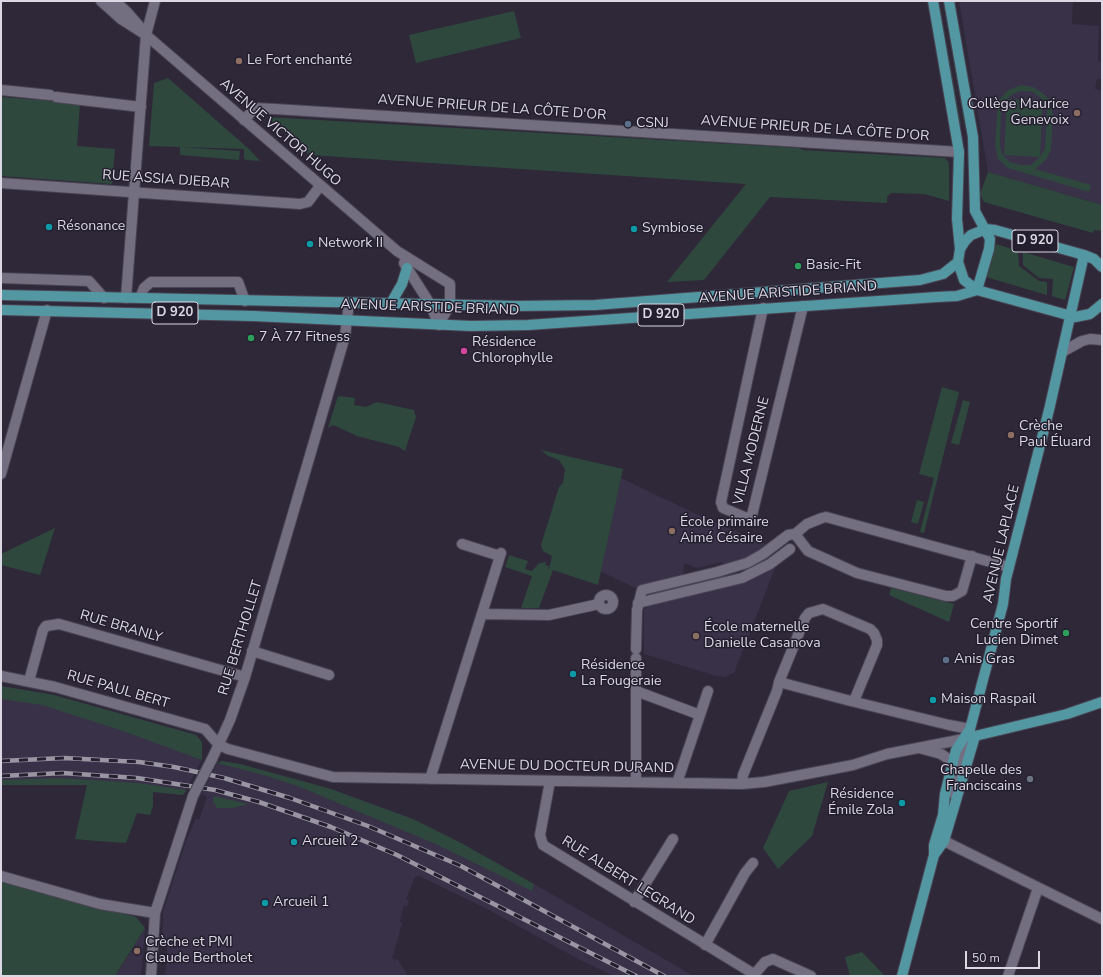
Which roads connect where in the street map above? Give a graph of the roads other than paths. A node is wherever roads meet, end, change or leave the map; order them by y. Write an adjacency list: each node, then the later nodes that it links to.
1 (101, 1): 6 (street, AVENUE VICTOR HUGO)
2 (115, 1): 6 (street, AVENUE VICTOR HUGO)
3 (155, 1): 6 (street)
4 (933, 1): 11 (main road)
5 (949, 1): 10 (main road)
6 (146, 35): 8 (street); 9 (street, AVENUE VICTOR HUGO)
7 (1, 90): 8 (street)
8 (141, 108): 14 (street)
9 (244, 120): 11 (street, AVENUE PRIEUR DE LA CÔTE D'OR); 13 (street, AVENUE VICTOR HUGO)
10 (972, 151): 11 (main road); 15 (main road)
11 (959, 152): 16 (main road)
12 (1, 183): 14 (street, RUE ASSIA DJEBAR)
13 (320, 186): 14 (street, RUE ASSIA DJEBAR); 17 (street, AVENUE VICTOR HUGO)
14 (134, 191): 27 (street)
15 (986, 229): 16 (main road); 18 (main road, D 920); 24 (main road)
16 (960, 249): 20 (main road)
17 (396, 251): 22 (street, AVENUE VICTOR HUGO); 33 (street, AVENUE VICTOR HUGO)
18 (1084, 255): 19 (main road, D 920); 39 (main road, AVENUE LAPLACE)
19 (1098, 257): 21 (main road, D 920)
20 (958, 262): 24 (main road); 33 (main road, AVENUE ARISTIDE BRIAND / D 920)
21 (1102, 267)
22 (407, 268): 31 (main road); 32 (street, AVENUE VICTOR HUGO)
23 (1, 278): 26 (street)
24 (977, 290): 35 (main road, AVENUE ARISTIDE BRIAND / D 920); 39 (main road)
25 (1, 295): 26 (main road, AVENUE ARISTIDE BRIAND / D 920)
26 (104, 298): 27 (main road, AVENUE ARISTIDE BRIAND / D 920)
27 (126, 298): 28 (main road, AVENUE ARISTIDE BRIAND / D 920)
28 (140, 298): 29 (main road, AVENUE ARISTIDE BRIAND / D 920); 29 (street)
29 (244, 301): 30 (main road, AVENUE ARISTIDE BRIAND / D 920)
30 (350, 303): 31 (main road, AVENUE ARISTIDE BRIAND / D 920); 40 (street, RUE BERTHOLLET)
31 (391, 303): 32 (main road, AVENUE ARISTIDE BRIAND / D 920)
32 (430, 304): 33 (main road, AVENUE ARISTIDE BRIAND / D 920); 41 (street, AVENUE VICTOR HUGO)
33 (450, 304): 41 (street)
34 (1102, 304): 39 (main road)
35 (803, 306): 36 (main road, AVENUE ARISTIDE BRIAND / D 920); 36 (street, VILLA MODERNE)
36 (763, 308): 41 (main road, AVENUE ARISTIDE BRIAND / D 920)
37 (1, 310): 38 (main road, AVENUE ARISTIDE BRIAND / D 920)
38 (47, 310): 40 (main road, AVENUE ARISTIDE BRIAND / D 920); 44 (street)
39 (1070, 316): 43 (main road, AVENUE LAPLACE)
40 (348, 320): 41 (main road, AVENUE ARISTIDE BRIAND / D 920); 53 (street, RUE BERTHOLLET)
41 (439, 325)
42 (1102, 340): 43 (street)
43 (1062, 352): 49 (main road, AVENUE LAPLACE)
44 (1, 474)
45 (795, 534): 48 (street); 48 (street); 50 (street)
46 (462, 544): 52 (street)
47 (790, 548): 50 (street)
48 (972, 556): 49 (street)
49 (1009, 566): 64 (main road, AVENUE LAPLACE)
50 (638, 603): 59 (street)
51 (599, 604): 52 (street)
52 (482, 614): 69 (street)
53 (252, 651): 54 (street); 56 (street, RUE BERTHOLLET)
54 (329, 675)
55 (1, 676): 57 (street, RUE PAUL BERT)
56 (245, 677): 57 (street, RUE BRANLY); 66 (street, RUE BERTHOLLET)
57 (29, 681): 66 (street, RUE PAUL BERT)
58 (779, 682): 61 (street); 61 (street); 73 (street)
59 (636, 691): 63 (street); 71 (street)
60 (708, 691): 63 (street)
61 (854, 701): 64 (street)
62 (1102, 702): 64 (main road)
63 (700, 715): 72 (street)
64 (972, 733): 65 (street, AVENUE DU DOCTEUR DURAND); 74 (main road, AVENUE LAPLACE)
65 (962, 739): 67 (street, AVENUE DU DOCTEUR DURAND); 68 (main road, AVENUE LAPLACE); 74 (street, AVENUE LAPLACE)
66 (219, 745): 69 (street, AVENUE DU DOCTEUR DURAND); 82 (street, RUE BERTHOLLET, bridge)
67 (915, 748): 68 (street, AVENUE DU DOCTEUR DURAND); 73 (street, AVENUE DU DOCTEUR DURAND)
68 (953, 762): 74 (main road, AVENUE LAPLACE)
69 (430, 779): 70 (street, AVENUE DU DOCTEUR DURAND)
70 (550, 781): 71 (street, AVENUE DU DOCTEUR DURAND); 81 (street, RUE ALBERT LEGRAND)
71 (636, 782): 72 (street, AVENUE DU DOCTEUR DURAND)
72 (677, 783): 73 (street, AVENUE DU DOCTEUR DURAND)
73 (742, 784)
74 (950, 803): 76 (main road, AVENUE LAPLACE); 77 (main road, AVENUE LAPLACE)
75 (673, 839): 81 (street)
76 (944, 841): 77 (main road, AVENUE LAPLACE); 80 (street)
77 (934, 855): 88 (main road, AVENUE LAPLACE)
78 (753, 863): 84 (street)
79 (1, 876): 82 (street)
80 (1038, 888): 83 (street); 89 (street)
81 (634, 902): 84 (street, RUE ALBERT LEGRAND)
82 (156, 913): 86 (street, RUE BERTHOLLET)
83 (1102, 919)
84 (705, 945): 85 (street, RUE ALBERT LEGRAND)
85 (753, 975): 87 (street)
86 (152, 976)
87 (811, 976)
88 (902, 976)
89 (1008, 976)

